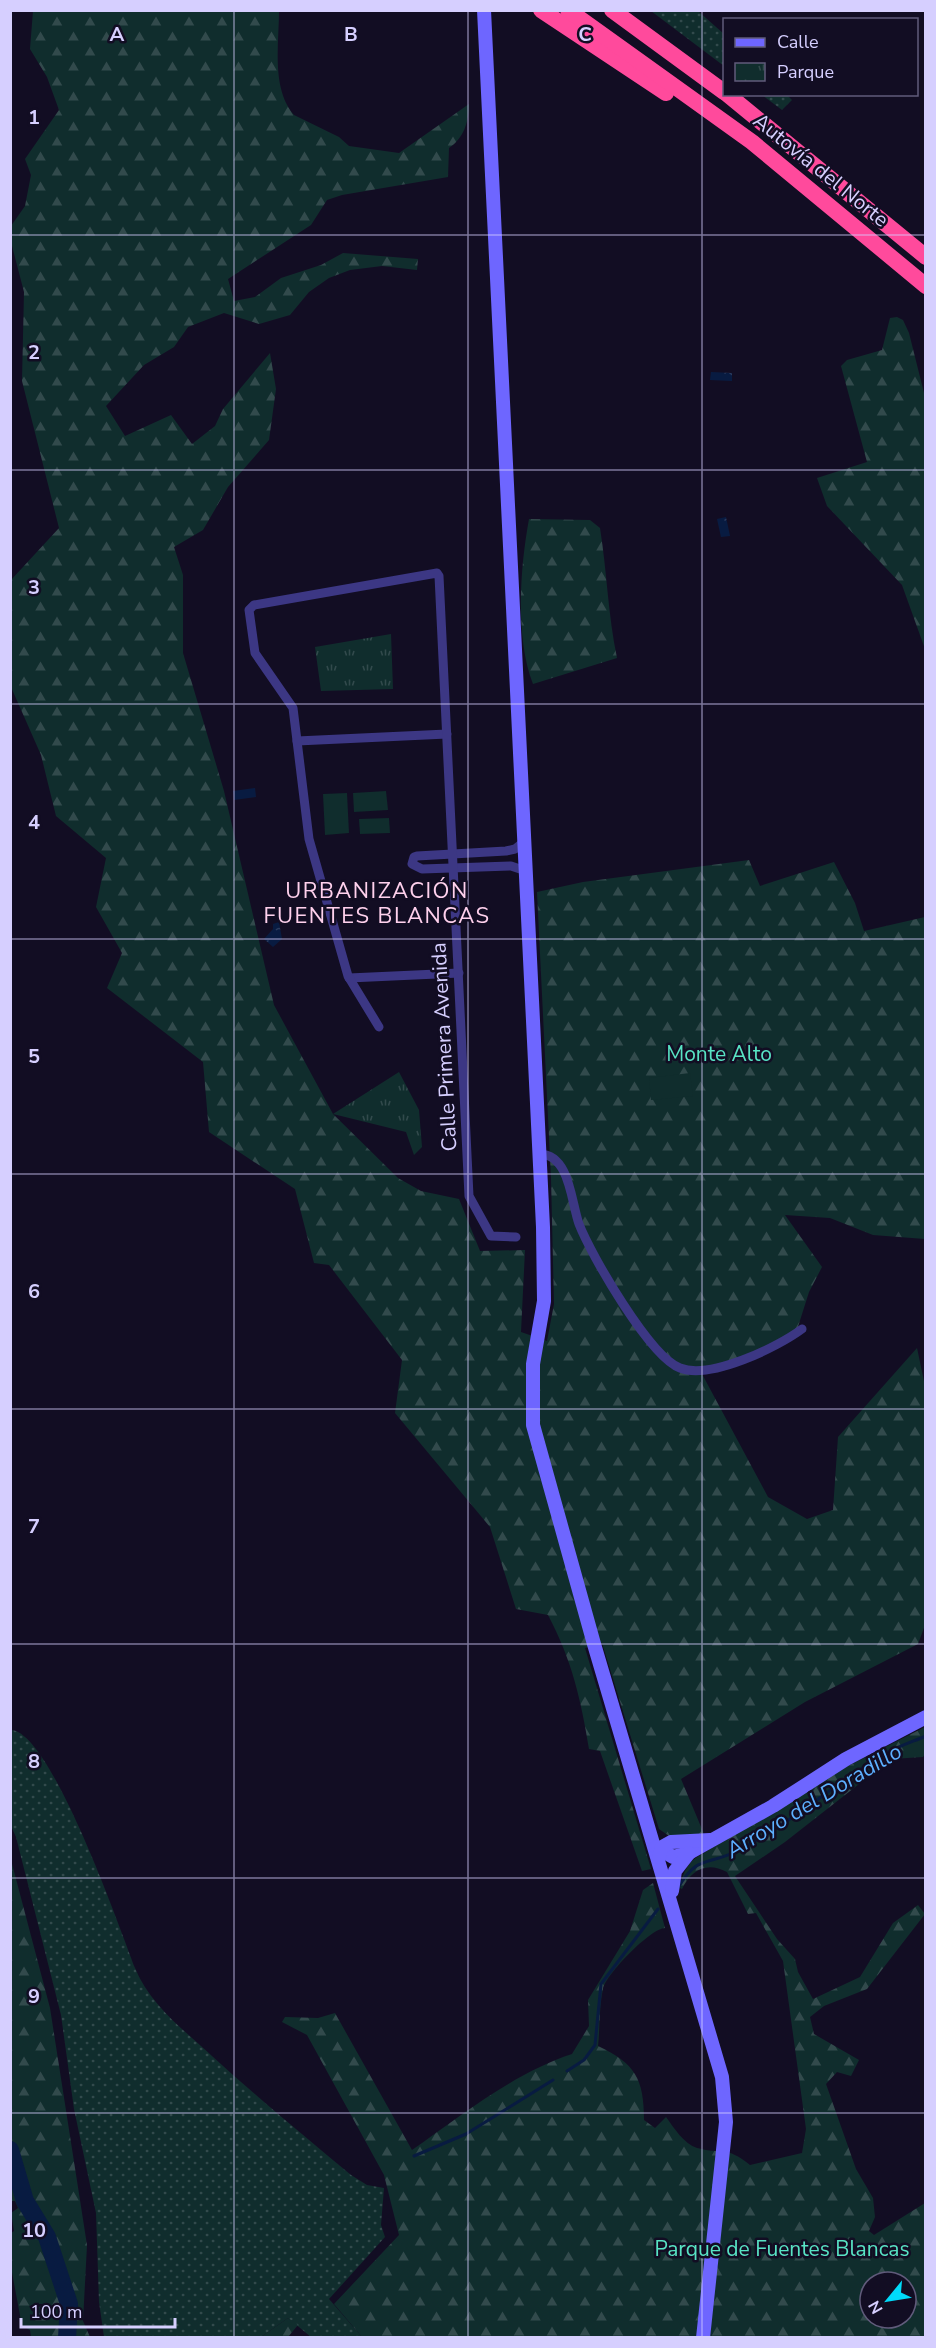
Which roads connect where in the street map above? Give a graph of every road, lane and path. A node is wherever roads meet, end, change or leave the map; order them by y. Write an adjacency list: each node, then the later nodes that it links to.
1 (484, 10): 12 (main road)
2 (541, 10): 7 (highway)
3 (567, 10): 7 (highway, Autovía del Norte)
4 (612, 10): 5 (highway, Autovía del Norte)
5 (723, 91)
6 (730, 96): 8 (highway, Autovía del Norte)
7 (843, 217): 9 (highway, Autovía del Norte)
8 (926, 257)
9 (926, 286)
10 (447, 734): 11 (street); 11 (street, Calle Primera Avenida); 13 (street, Calle Primera Avenida)
11 (297, 741): 17 (street)
12 (525, 841): 13 (street); 15 (main road)
13 (453, 854): 14 (street, Calle Primera Avenida); 14 (street)
14 (453, 867): 15 (street); 16 (street, Calle Primera Avenida)
15 (526, 871): 19 (main road)
16 (459, 973): 17 (street); 20 (street, Calle Primera Avenida)
17 (349, 978): 18 (street)
18 (379, 1027)
19 (540, 1154): 21 (street); 24 (main road)
20 (516, 1237)
21 (802, 1329)
22 (926, 1717): 23 (main road)
23 (712, 1840): 24 (main road); 25 (main road)
24 (661, 1849): 25 (main road); 26 (main road)
25 (689, 1853): 26 (main road)
26 (672, 1899): 27 (main road)
27 (703, 2337)

